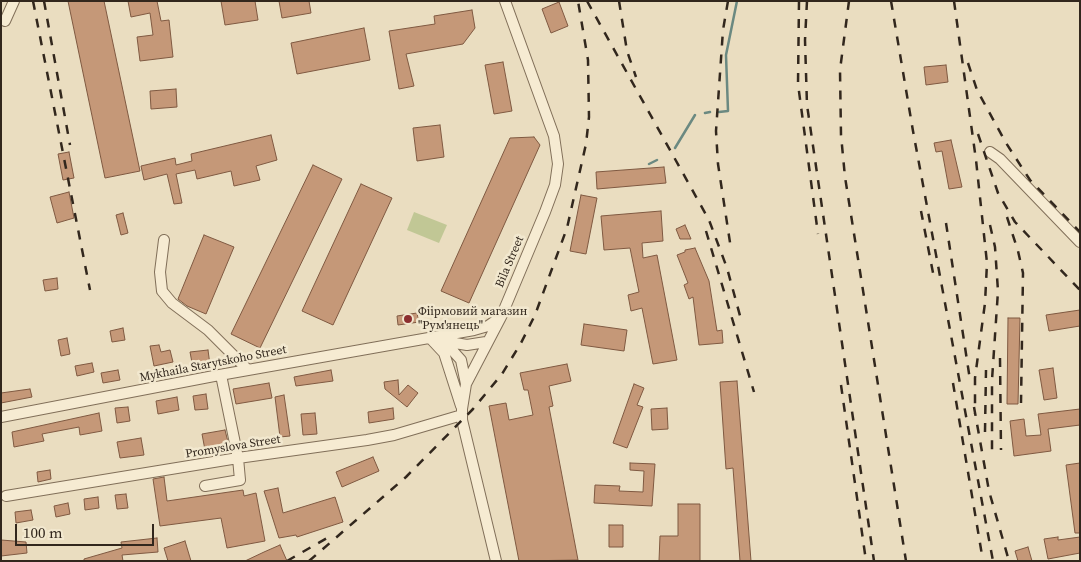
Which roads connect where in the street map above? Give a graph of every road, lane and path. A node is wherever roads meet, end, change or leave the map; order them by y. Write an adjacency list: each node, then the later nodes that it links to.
1 (14, 1): 3 (street)
2 (505, 1): 7 (street, Bila Street)
3 (5, 21)
4 (990, 152): 6 (street)
5 (164, 240): 10 (street)
6 (1080, 242)
7 (501, 317): 8 (street, Mykhaila Starytskoho Street); 9 (street, Bila Street)
8 (430, 338): 9 (street, Mykhaila Starytskoho Street); 10 (street, Mykhaila Starytskoho Street); 12 (street); 13 (street)
9 (486, 342): 12 (street, Bila Street)
10 (248, 370): 11 (street, Mykhaila Starytskoho Street)
11 (221, 375): 14 (street, Mykhaila Starytskoho Street); 15 (street)
12 (466, 384): 13 (street, Bila Street)
13 (462, 412): 15 (street, Promyslova Street); 18 (street, Bila Street)
14 (1, 417)
15 (238, 458): 16 (street); 17 (street, Promyslova Street)
16 (205, 486)
17 (6, 496)
18 (496, 561)

